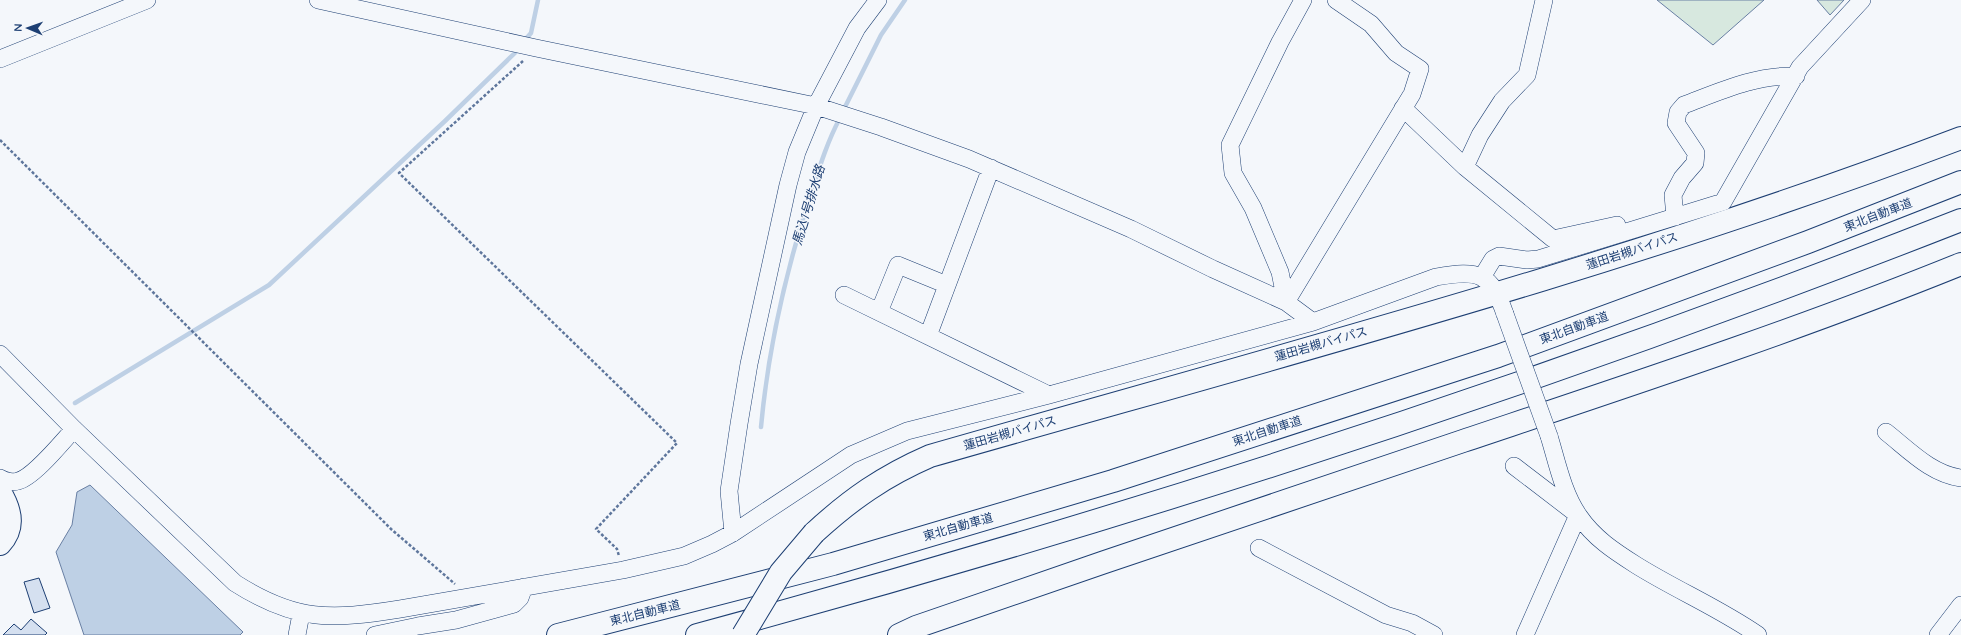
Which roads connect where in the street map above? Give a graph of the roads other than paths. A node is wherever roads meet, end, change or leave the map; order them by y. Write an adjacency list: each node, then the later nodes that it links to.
1 (146, 0): 8 (street)
2 (318, 0): 10 (street)
3 (878, 0): 10 (street)
4 (1304, 0): 24 (street)
5 (1336, 0): 11 (street)
6 (1544, 0): 13 (street)
7 (1862, 0): 9 (street)
8 (0, 59)
9 (1796, 76): 16 (street); 16 (street)
10 (816, 106): 14 (street); 37 (street)
11 (1403, 108): 13 (street); 24 (street)
12 (1961, 138): 22 (highway, 蓮田岩槻バイパス)
13 (1465, 167): 18 (street)
14 (991, 168): 21 (street); 24 (street)
15 (1961, 182): 45 (highway, 東北自動車道)
16 (1675, 217): 18 (street)
17 (1961, 220): 46 (highway)
18 (1657, 223): 20 (street)
19 (1961, 264): 48 (highway)
20 (1482, 277): 22 (street); 26 (street)
21 (947, 285): 25 (street); 27 (street)
22 (1498, 294): 36 (street, bridge); 47 (highway, 蓮田岩槻バイパス, bridge)
23 (844, 295): 25 (street)
24 (1286, 302): 26 (street)
25 (879, 312): 27 (street)
26 (1313, 322): 29 (street)
27 (928, 336): 29 (street)
28 (0, 354): 30 (street)
29 (1048, 395): 37 (street)
30 (74, 429): 33 (street); 42 (street)
31 (1886, 432): 34 (street)
32 (1514, 466): 36 (street)
33 (0, 478)
34 (1961, 478)
35 (0, 492): 38 (highway)
36 (1578, 515): 50 (street); 51 (street)
37 (733, 532): 40 (street)
38 (0, 544)
39 (1259, 548): 49 (street)
40 (524, 587): 42 (street); 44 (street)
41 (1961, 604): 52 (street)
42 (300, 614): 43 (street)
43 (297, 635)
44 (375, 635)
45 (558, 635)
46 (697, 635)
47 (743, 635)
48 (899, 635)
49 (1434, 635)
50 (1525, 635)
51 (1758, 635)
52 (1938, 635)

